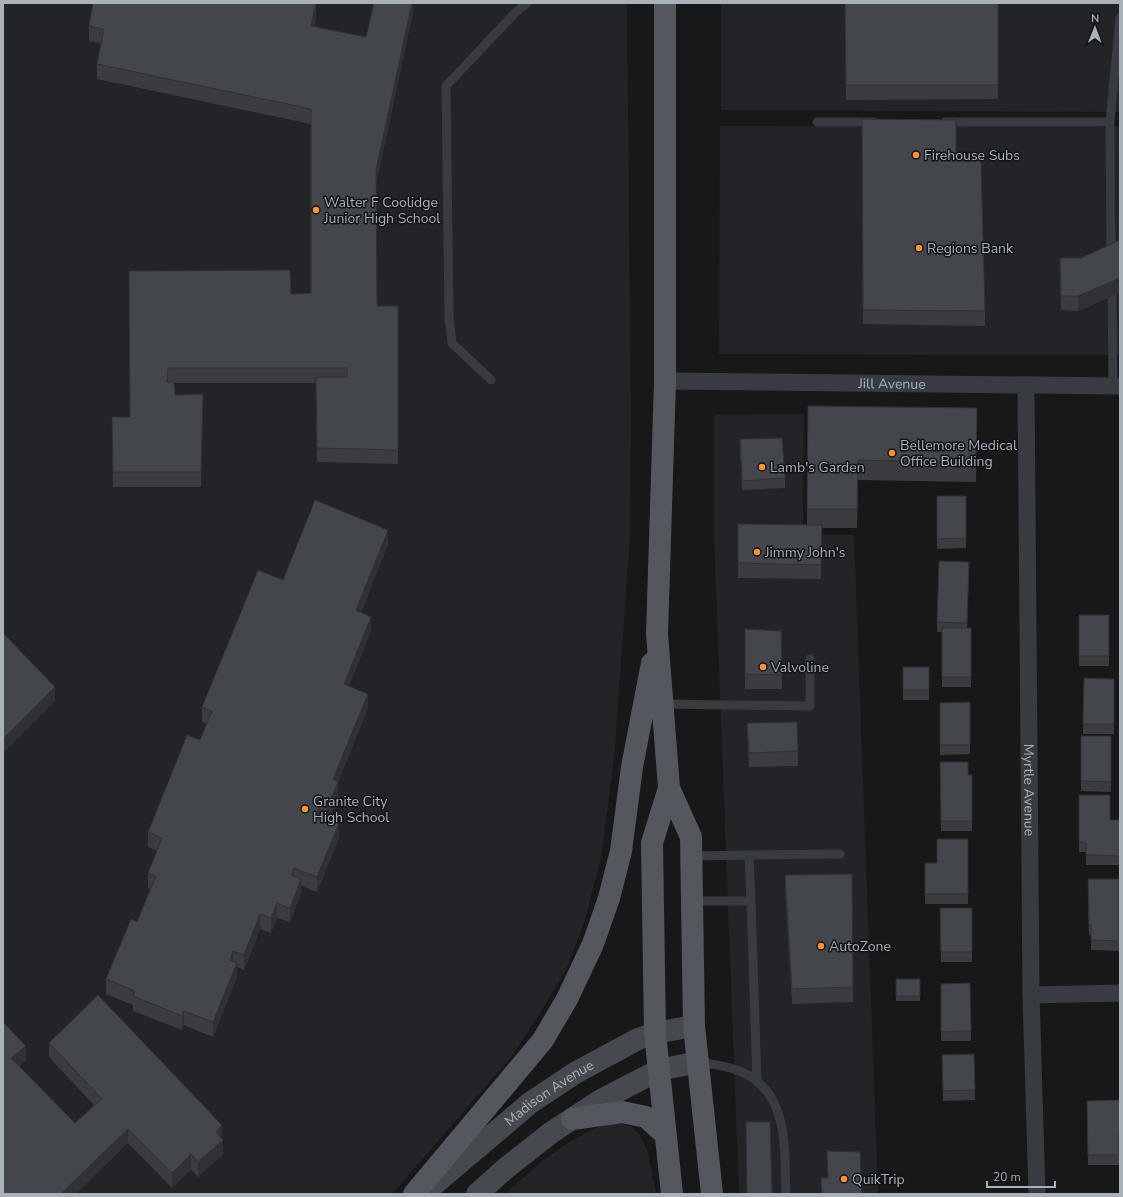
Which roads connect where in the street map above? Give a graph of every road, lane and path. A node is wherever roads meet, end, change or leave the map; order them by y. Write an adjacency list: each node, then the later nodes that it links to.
1 (527, 3): 8 (lane)
2 (665, 3): 9 (main road)
3 (1120, 18): 7 (lane)
4 (817, 122): 5 (lane)
5 (881, 122)
6 (937, 122): 7 (lane)
7 (1110, 122): 11 (lane)
8 (491, 380)
9 (665, 381): 10 (street, Jill Avenue); 12 (main road)
10 (1026, 386): 11 (street, Jill Avenue); 22 (street, Myrtle Avenue)
11 (1116, 386)
12 (657, 634): 14 (main road); 30 (main road)
13 (810, 659): 14 (lane)
14 (662, 704): 15 (main road)
15 (669, 788): 18 (main road); 24 (main road)
16 (840, 854): 17 (lane)
17 (749, 855): 18 (lane); 20 (lane)
18 (691, 856): 19 (main road)
19 (692, 901): 20 (lane); 23 (main road)
20 (751, 901): 27 (lane)
21 (1120, 994): 22 (street)
22 (1031, 995): 36 (street, Myrtle Avenue)
23 (694, 1026): 24 (main road, Madison Avenue); 25 (main road)
24 (655, 1033): 26 (main road); 31 (main road, Madison Avenue)
25 (698, 1062): 26 (main road); 27 (lane); 34 (main road)
26 (659, 1070): 28 (main road); 29 (main road)
27 (757, 1081): 35 (lane)
28 (572, 1119): 29 (main road); 32 (main road)
29 (666, 1135): 33 (main road)
30 (414, 1194)
31 (423, 1194)
32 (478, 1194)
33 (672, 1194)
34 (712, 1194)
35 (786, 1194)
36 (1036, 1194)

